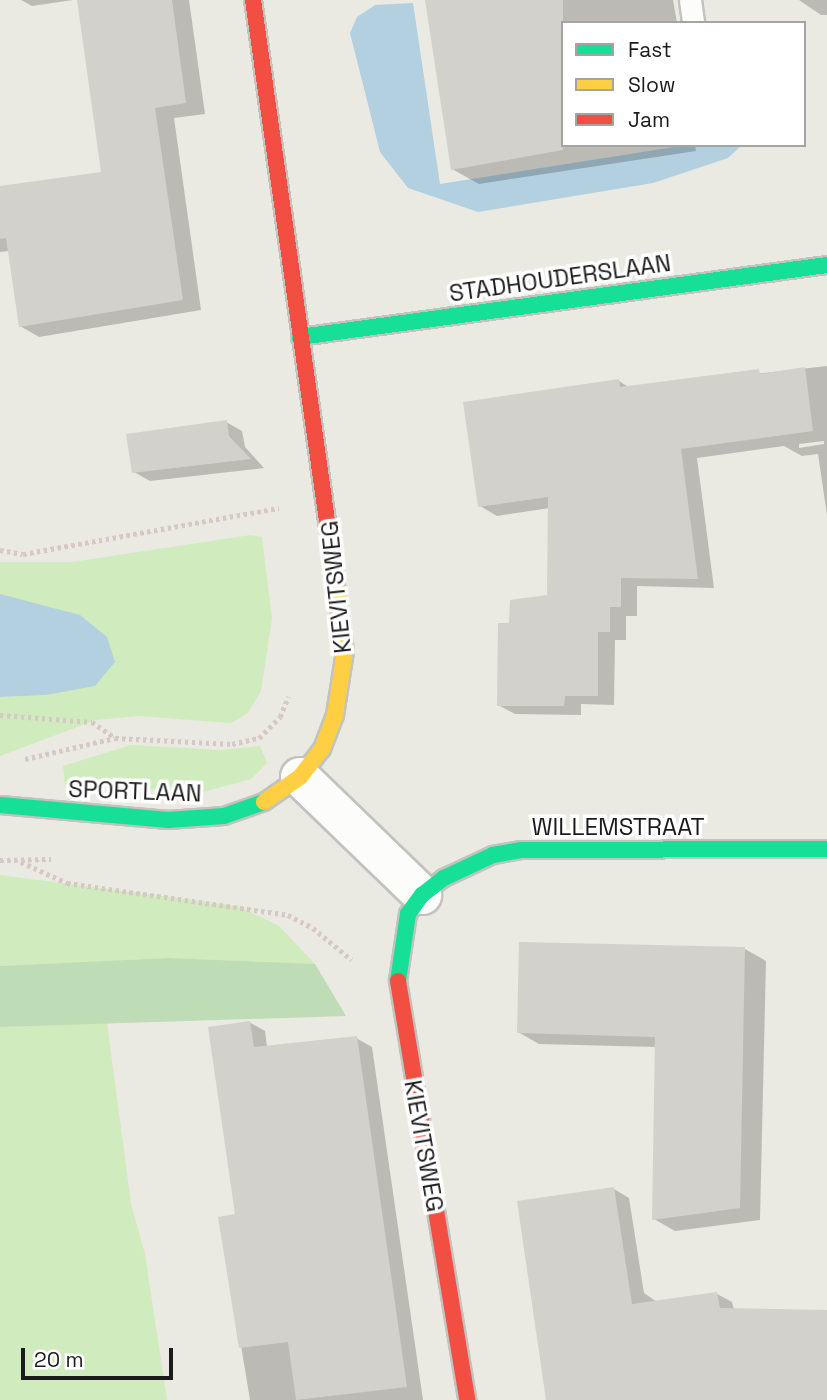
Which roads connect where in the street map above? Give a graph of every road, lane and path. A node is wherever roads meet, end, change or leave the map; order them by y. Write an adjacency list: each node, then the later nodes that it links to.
1 (253, 0): 5 (street, KIEVITSWEG)
2 (690, 0): 3 (lane)
3 (693, 21)
4 (827, 265): 5 (street, STADHOUDERSLAAN)
5 (300, 337): 6 (street, KIEVITSWEG)
6 (327, 502): 7 (path); 12 (street, KIEVITSWEG)
7 (0, 550)
8 (0, 715): 9 (path)
9 (115, 738): 10 (path, SPORTLAAN); 11 (path, SPORTLAAN)
10 (259, 738)
11 (20, 760)
12 (300, 777): 13 (street, SPORTLAAN); 16 (street)
13 (0, 805)
14 (827, 849): 16 (street, WILLEMSTRAAT)
15 (21, 862): 17 (path)
16 (422, 895): 17 (street, KIEVITSWEG)
17 (397, 964): 18 (street, KIEVITSWEG)
18 (467, 1400)

